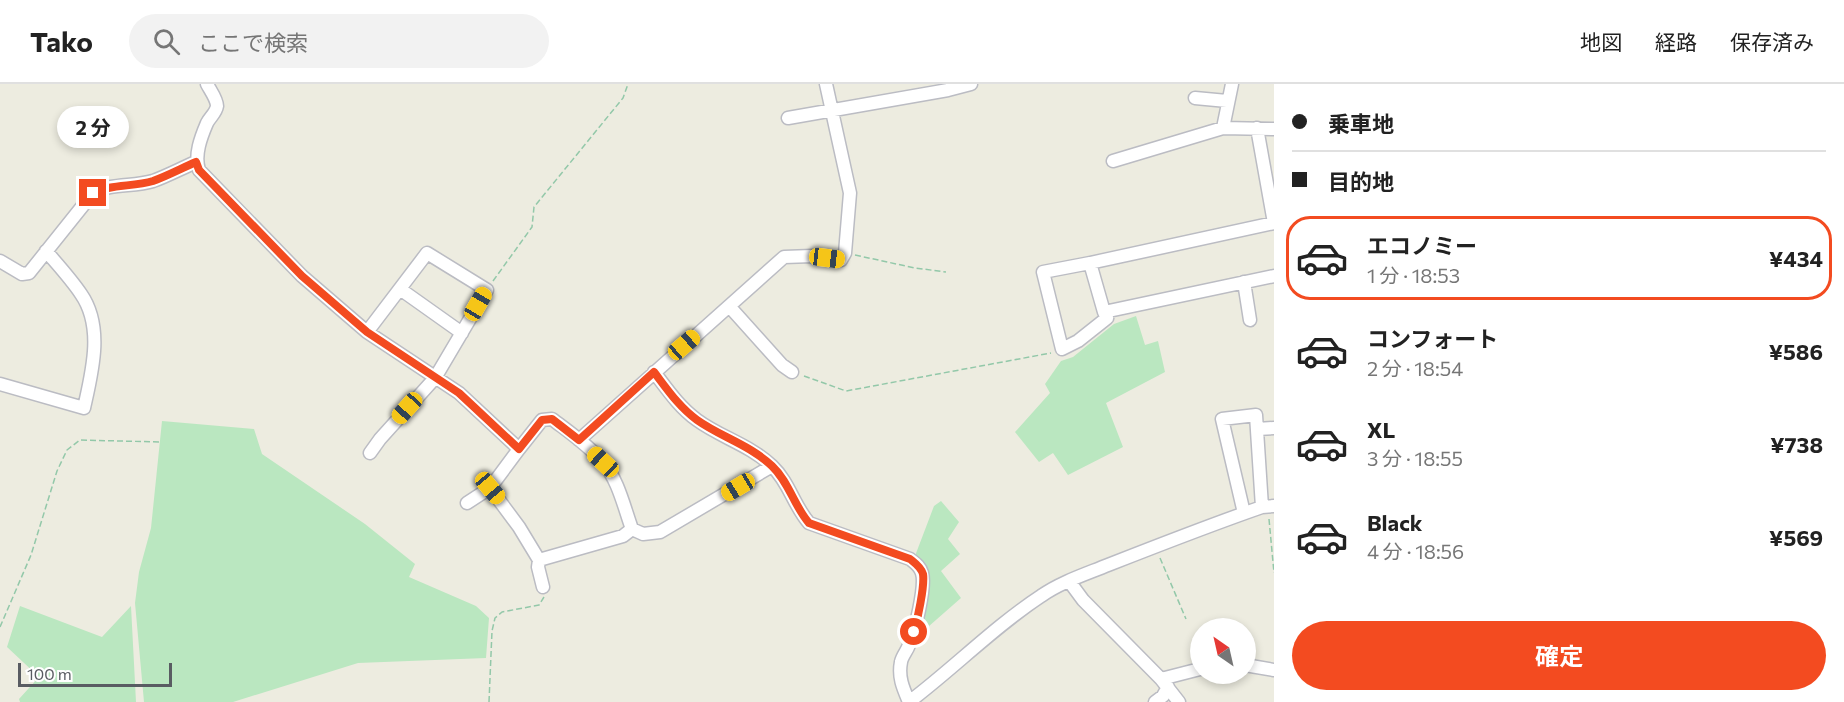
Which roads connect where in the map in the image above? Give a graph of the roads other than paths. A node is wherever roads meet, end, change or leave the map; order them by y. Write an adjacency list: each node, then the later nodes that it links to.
1 (207, 84): 13 (street)
2 (826, 84): 7 (street)
3 (970, 84): 7 (street)
4 (1232, 84): 6 (street)
5 (1195, 98): 6 (street)
6 (1227, 101): 9 (street)
7 (833, 110): 8 (street); 21 (street)
8 (788, 118)
9 (1223, 128): 10 (street); 12 (street)
10 (1257, 128): 11 (street); 14 (street)
11 (1274, 129)
12 (1113, 161)
13 (196, 162): 15 (street); 24 (street)
14 (1274, 224): 17 (street)
15 (46, 251): 16 (street); 29 (street)
16 (0, 261)
17 (1090, 262): 22 (street); 22 (street)
18 (1274, 276): 19 (street)
19 (1244, 282): 22 (street); 23 (street)
20 (400, 289): 24 (street); 25 (street); 25 (street)
21 (729, 306): 26 (street); 27 (street)
22 (1104, 312)
23 (1250, 320)
24 (367, 332): 28 (street)
25 (462, 333): 28 (street)
26 (654, 372): 32 (street); 35 (street)
27 (792, 372)
28 (435, 378): 33 (street); 34 (street)
29 (0, 384)
30 (1274, 428): 31 (street)
31 (1257, 429): 38 (street); 39 (street)
32 (579, 440): 33 (street); 40 (street)
33 (519, 449): 36 (street)
34 (370, 453)
35 (772, 466): 40 (street); 48 (street)
36 (490, 488): 37 (street); 41 (street)
37 (467, 503)
38 (1268, 506): 39 (street)
39 (1244, 513): 42 (street)
40 (632, 530): 41 (street)
41 (538, 560): 43 (street)
42 (1069, 581): 47 (street); 48 (street)
43 (543, 587)
44 (1256, 667): 45 (street)
45 (1274, 670)
46 (1190, 673): 47 (street)
47 (1164, 683): 49 (street); 50 (street)
48 (909, 702)
49 (1155, 702)
50 (1179, 702)

